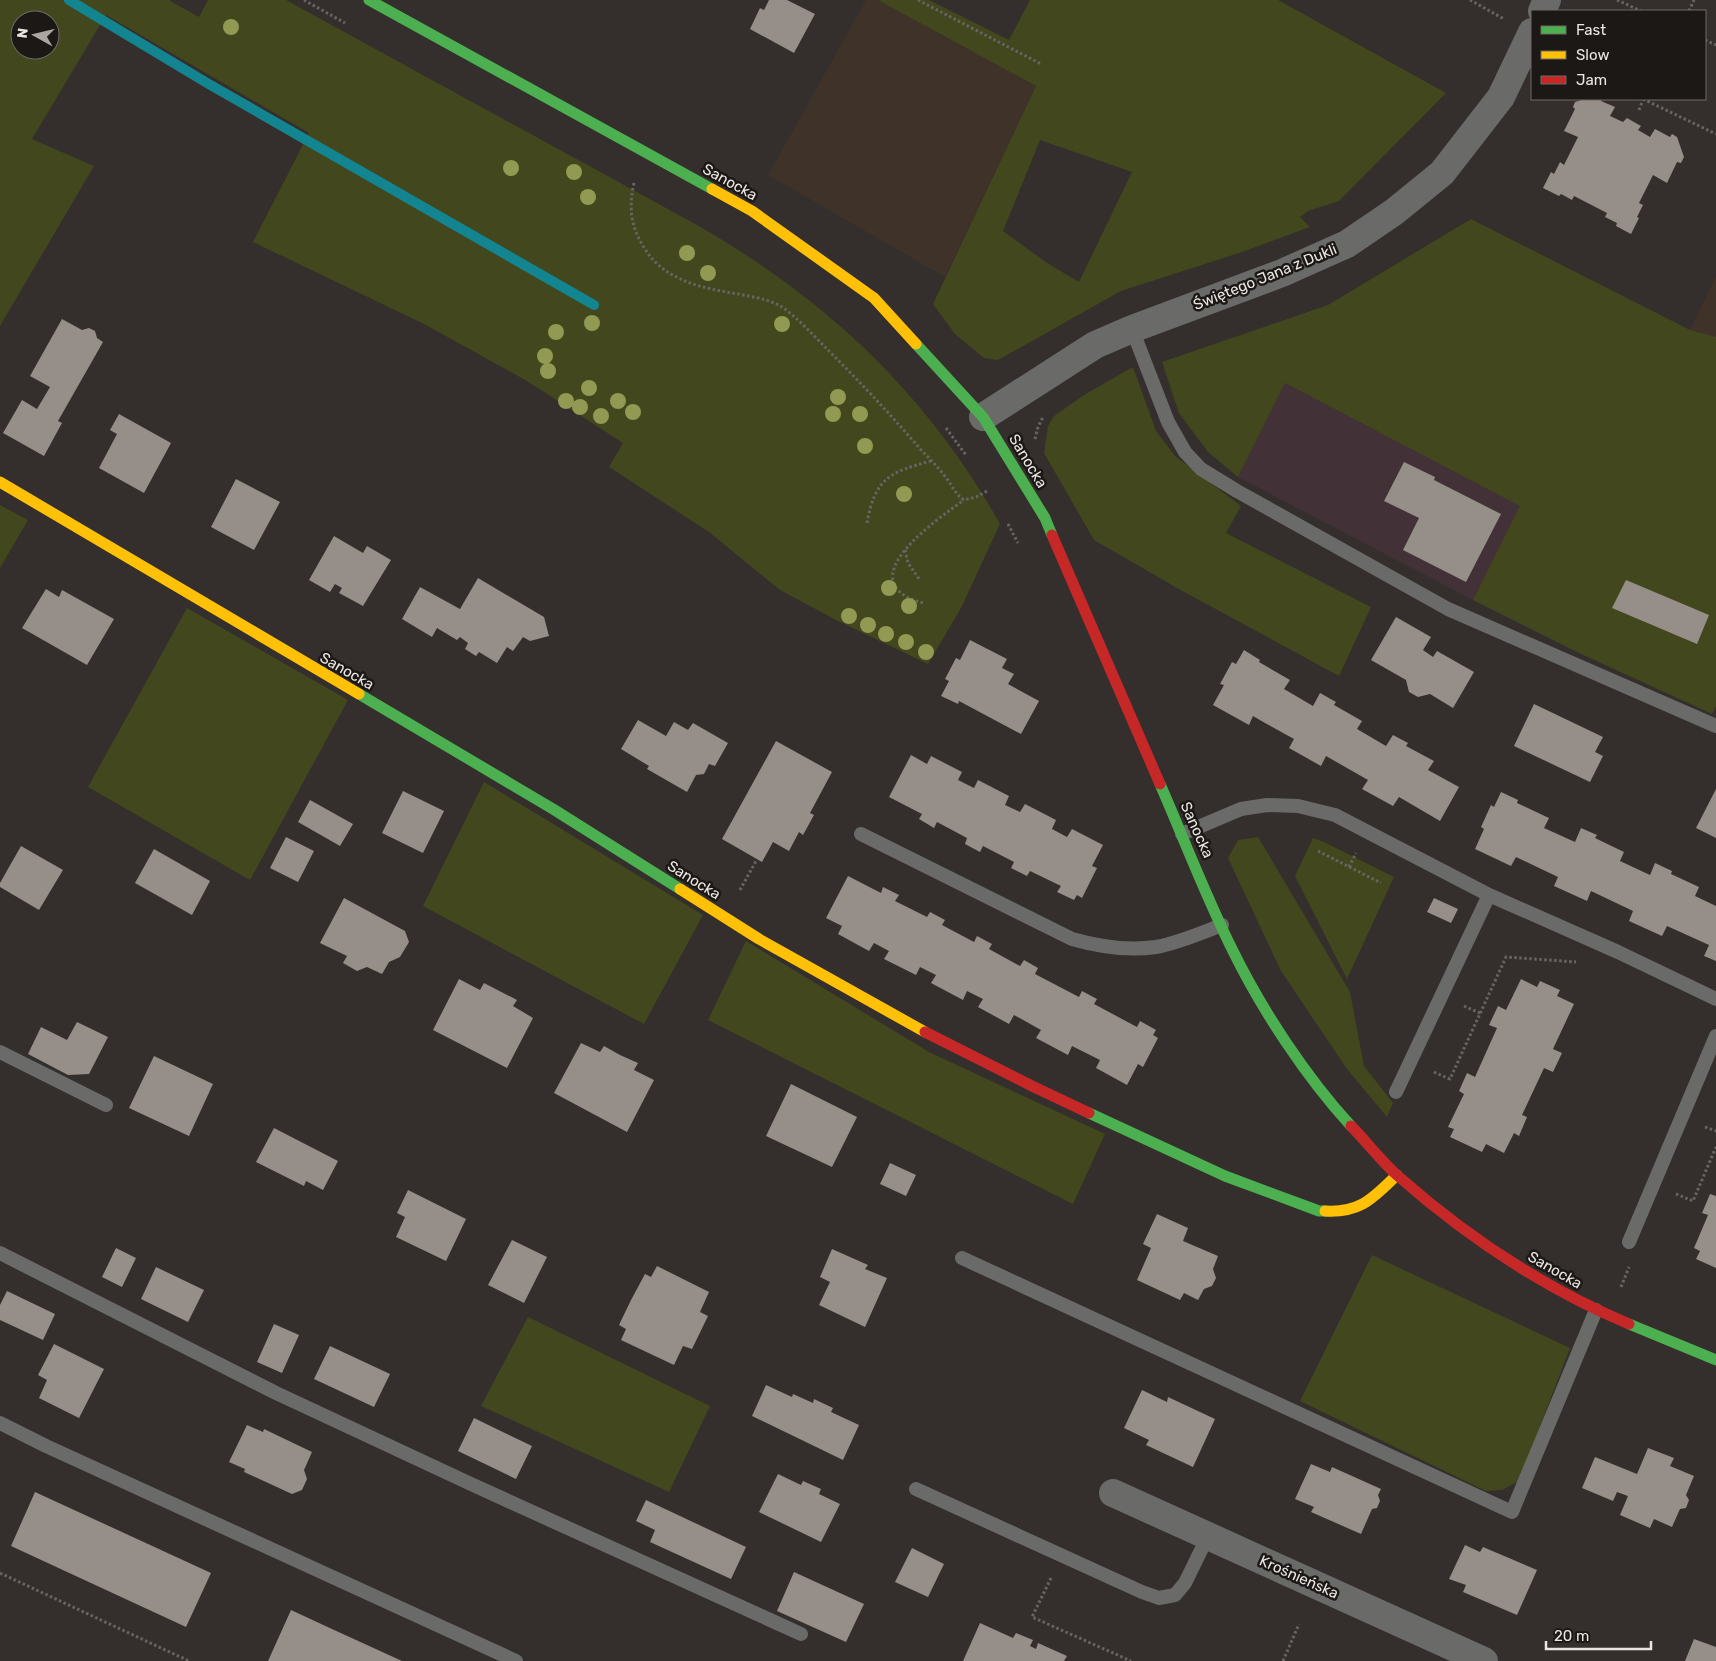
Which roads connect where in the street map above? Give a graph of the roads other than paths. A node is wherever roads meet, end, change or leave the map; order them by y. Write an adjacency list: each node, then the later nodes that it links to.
1 (369, 0): 4 (street, Sanocka)
2 (1531, 34): 3 (street, Świętego Jana z Dukli)
3 (1132, 329): 4 (street, Świętego Jana z Dukli); 6 (lane)
4 (984, 417): 8 (street, Sanocka)
5 (0, 482): 16 (street, Sanocka)
6 (1716, 726)
7 (861, 834): 10 (lane)
8 (1182, 834): 9 (lane); 10 (street, Sanocka)
9 (1488, 895): 11 (lane); 14 (lane)
10 (1222, 925): 16 (street, Sanocka)
11 (1716, 999)
12 (1716, 1036): 17 (lane)
13 (0, 1052): 15 (lane)
14 (1396, 1092)
15 (106, 1105)
16 (1397, 1175): 20 (street, Sanocka)
17 (1629, 1242)
18 (0, 1253): 26 (lane)
19 (962, 1258): 20 (lane)
20 (1596, 1310): 21 (street, Sanocka)
21 (1716, 1360)
22 (0, 1423): 27 (lane)
23 (916, 1488): 25 (lane)
24 (1113, 1493): 25 (street, Krośnieńska)
25 (1208, 1536): 28 (street, Krośnieńska)
26 (801, 1634)
27 (516, 1661)
28 (1484, 1661)

